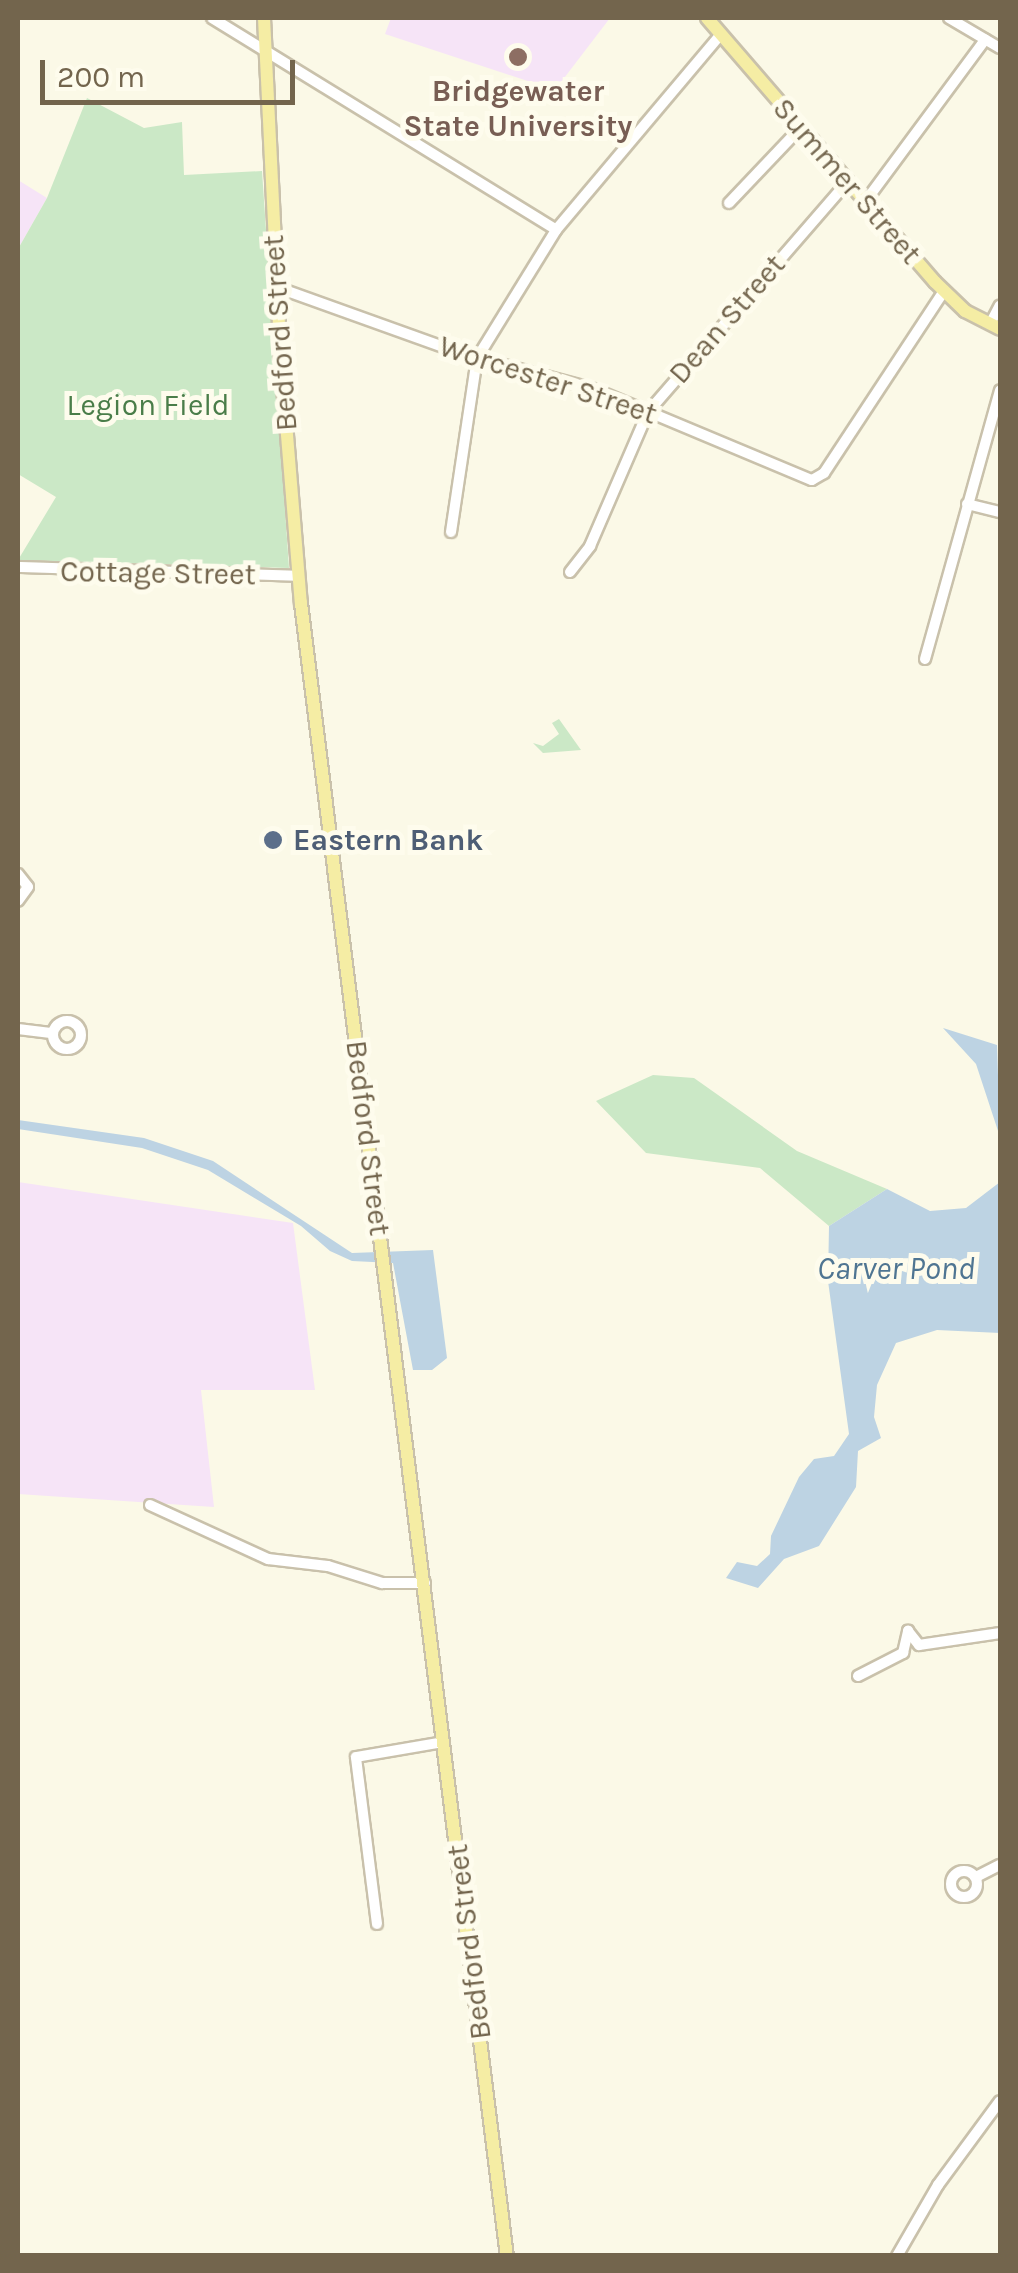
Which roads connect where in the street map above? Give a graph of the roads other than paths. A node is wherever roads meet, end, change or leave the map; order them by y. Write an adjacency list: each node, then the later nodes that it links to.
1 (212, 18): 7 (street)
2 (264, 18): 7 (main road, Bedford Street)
3 (707, 18): 5 (main road, Summer Street)
4 (949, 18): 6 (street)
5 (721, 34): 9 (main road, Summer Street); 13 (street)
6 (985, 40): 8 (street); 11 (street)
7 (265, 47): 13 (street); 14 (main road, Bedford Street)
8 (1000, 48)
9 (801, 127): 10 (main road, Summer Street); 12 (street)
10 (847, 182): 11 (main road, Summer Street); 20 (street, Dean Street)
11 (865, 202): 15 (main road, Summer Street)
12 (729, 203)
13 (556, 230): 18 (street)
14 (276, 287): 18 (street, Worcester Street); 26 (main road, Bedford Street)
15 (944, 291): 17 (main road, Summer Street); 20 (street, Worcester Street)
16 (1000, 305): 17 (street)
17 (996, 327)
18 (477, 358): 20 (street, Worcester Street); 23 (street)
19 (1000, 390): 21 (street)
20 (648, 412): 25 (street, Dean Street)
21 (967, 504): 22 (street); 27 (street)
22 (1000, 512)
23 (451, 532)
24 (18, 567): 26 (street, Cottage Street)
25 (570, 572)
26 (299, 576): 33 (main road, Bedford Street)
27 (925, 660)
28 (18, 874): 29 (street)
29 (18, 901)
30 (18, 1029): 31 (street)
31 (54, 1032)
32 (150, 1505): 33 (street)
33 (424, 1583): 36 (main road, Bedford Street)
34 (1000, 1633): 35 (street)
35 (858, 1676)
36 (444, 1742): 39 (street); 41 (main road, Bedford Street)
37 (1000, 1864): 38 (street)
38 (976, 1877)
39 (377, 1924)
40 (1000, 2101): 42 (street)
41 (507, 2256)
42 (898, 2256)

